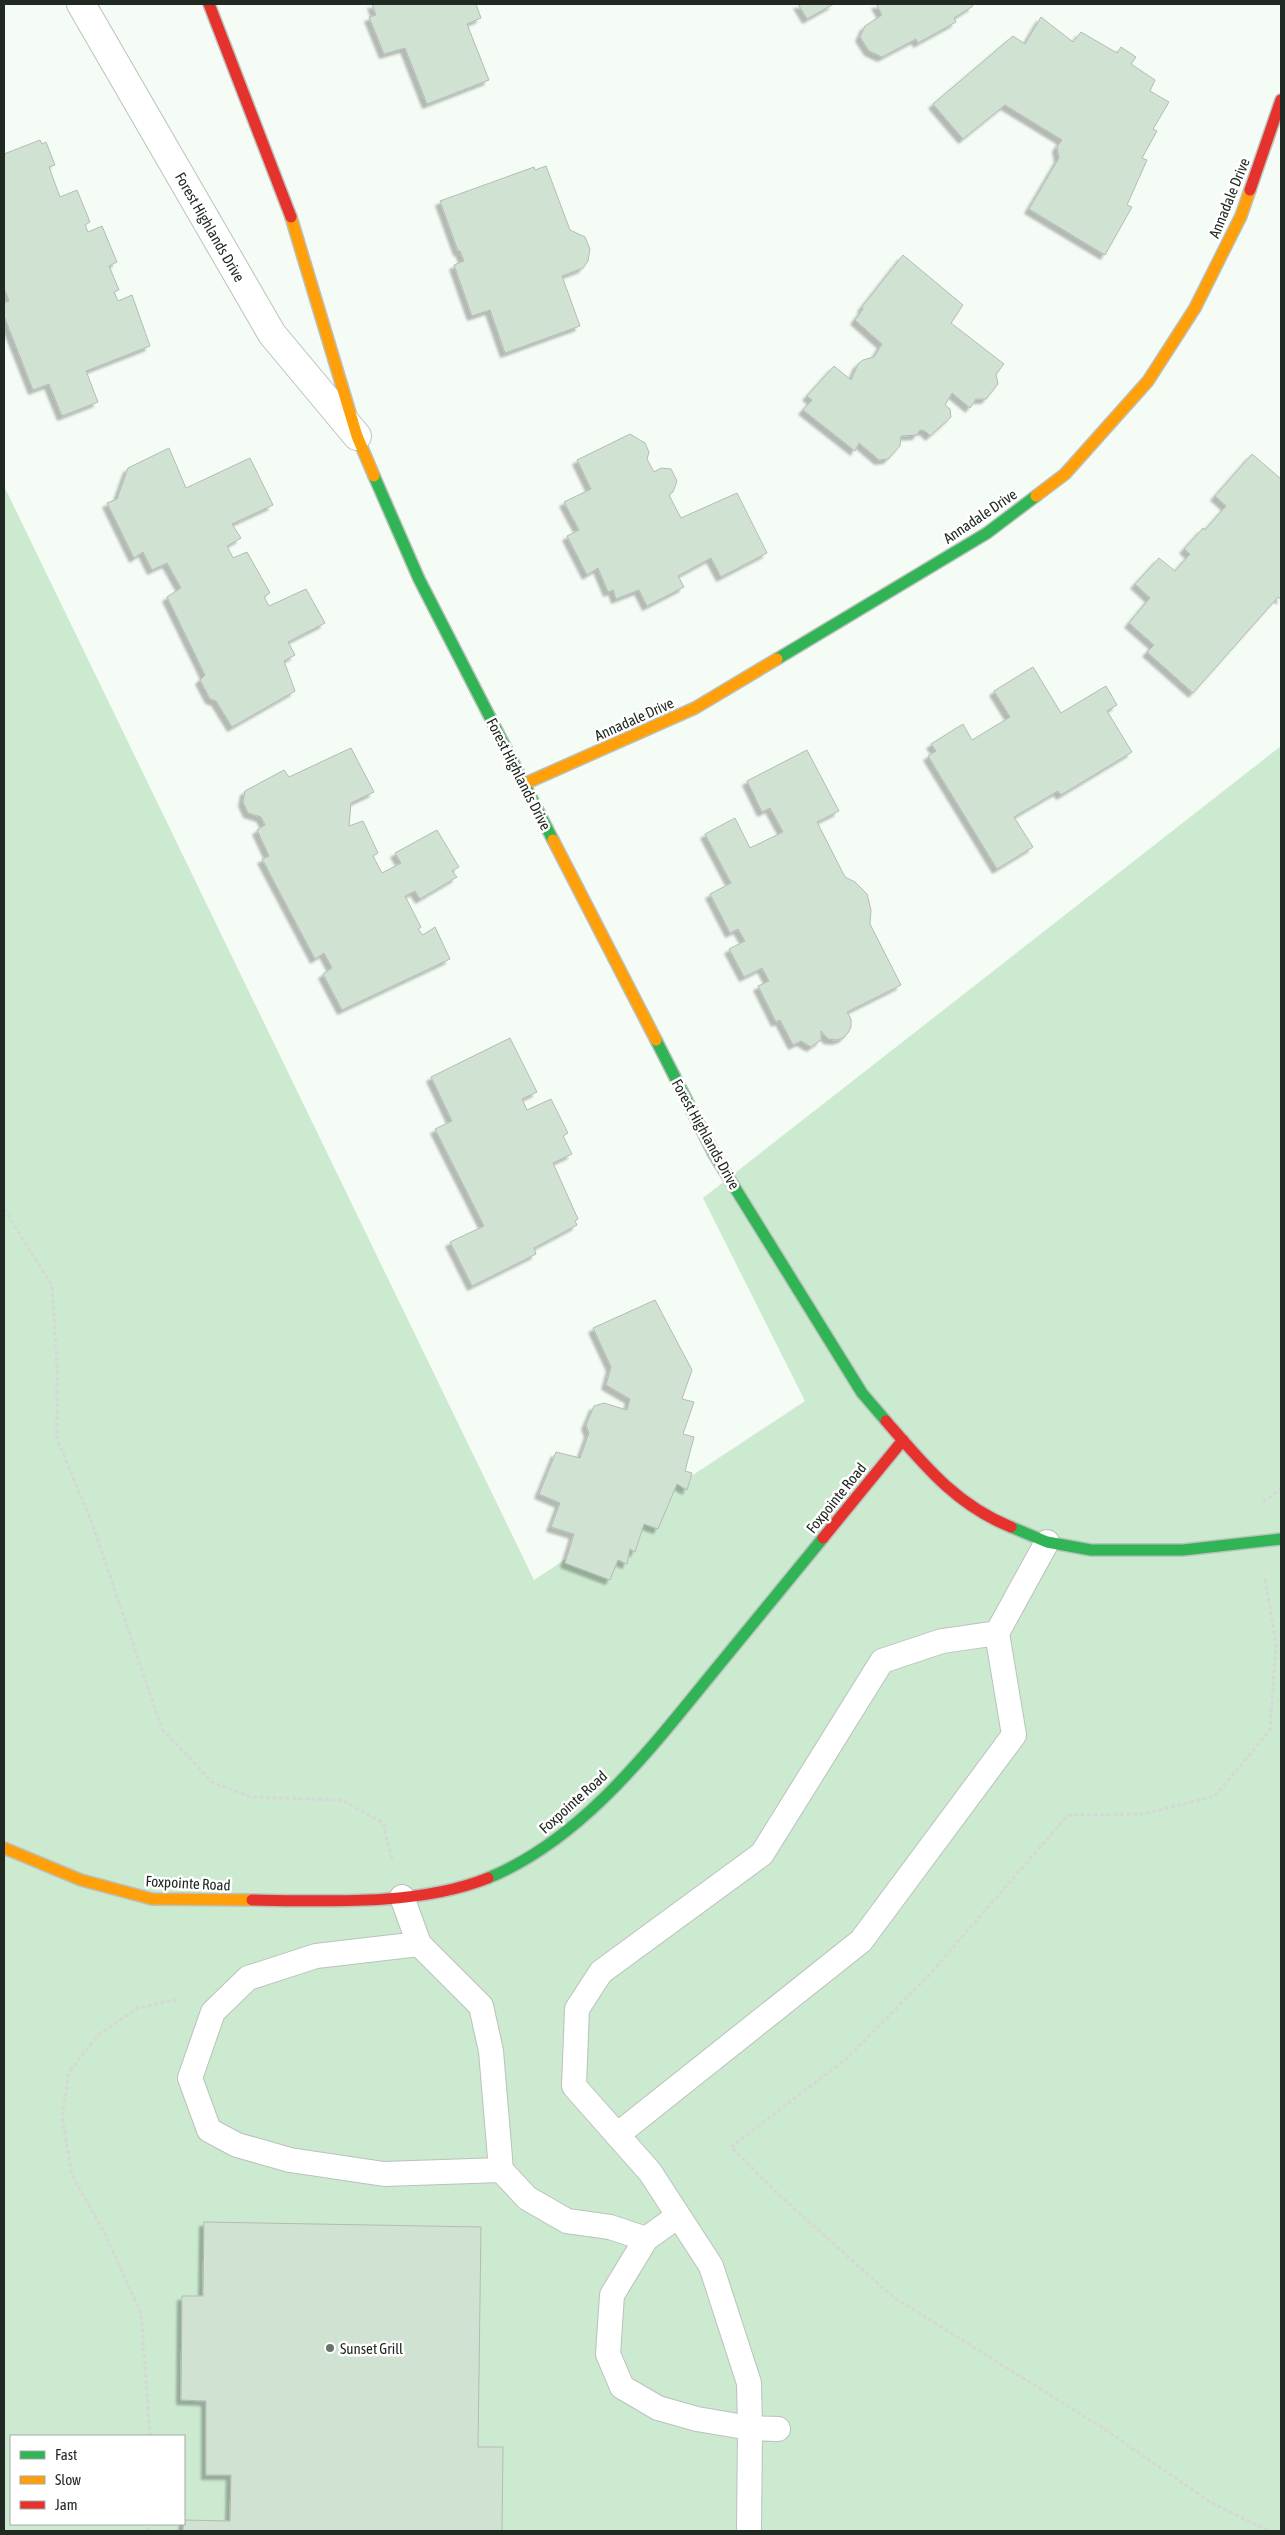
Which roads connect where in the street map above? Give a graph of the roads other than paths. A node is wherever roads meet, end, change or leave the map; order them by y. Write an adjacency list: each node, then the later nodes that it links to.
1 (81, 4): 4 (street, Forest Highlands Drive)
2 (210, 4): 4 (street, Forest Highlands Drive)
3 (1281, 100): 5 (street, Annadale Drive)
4 (358, 436): 5 (street, Forest Highlands Drive)
5 (524, 784): 6 (street, Forest Highlands Drive)
6 (903, 1440): 8 (street, Forest Highlands Drive); 11 (street, Foxpointe Road)
7 (1281, 1538): 8 (street, Forest Highlands Drive)
8 (1047, 1542): 9 (lane)
9 (997, 1633): 13 (lane); 13 (lane)
10 (4, 1848): 11 (street, Foxpointe Road)
11 (402, 1897): 12 (lane)
12 (419, 1944): 14 (lane); 14 (lane)
13 (617, 2135): 15 (lane)
14 (501, 2170): 16 (lane)
15 (678, 2216): 16 (lane); 17 (lane)
16 (646, 2239): 17 (lane)
17 (750, 2428): 18 (lane); 19 (lane)
18 (778, 2429)
19 (749, 2531)

